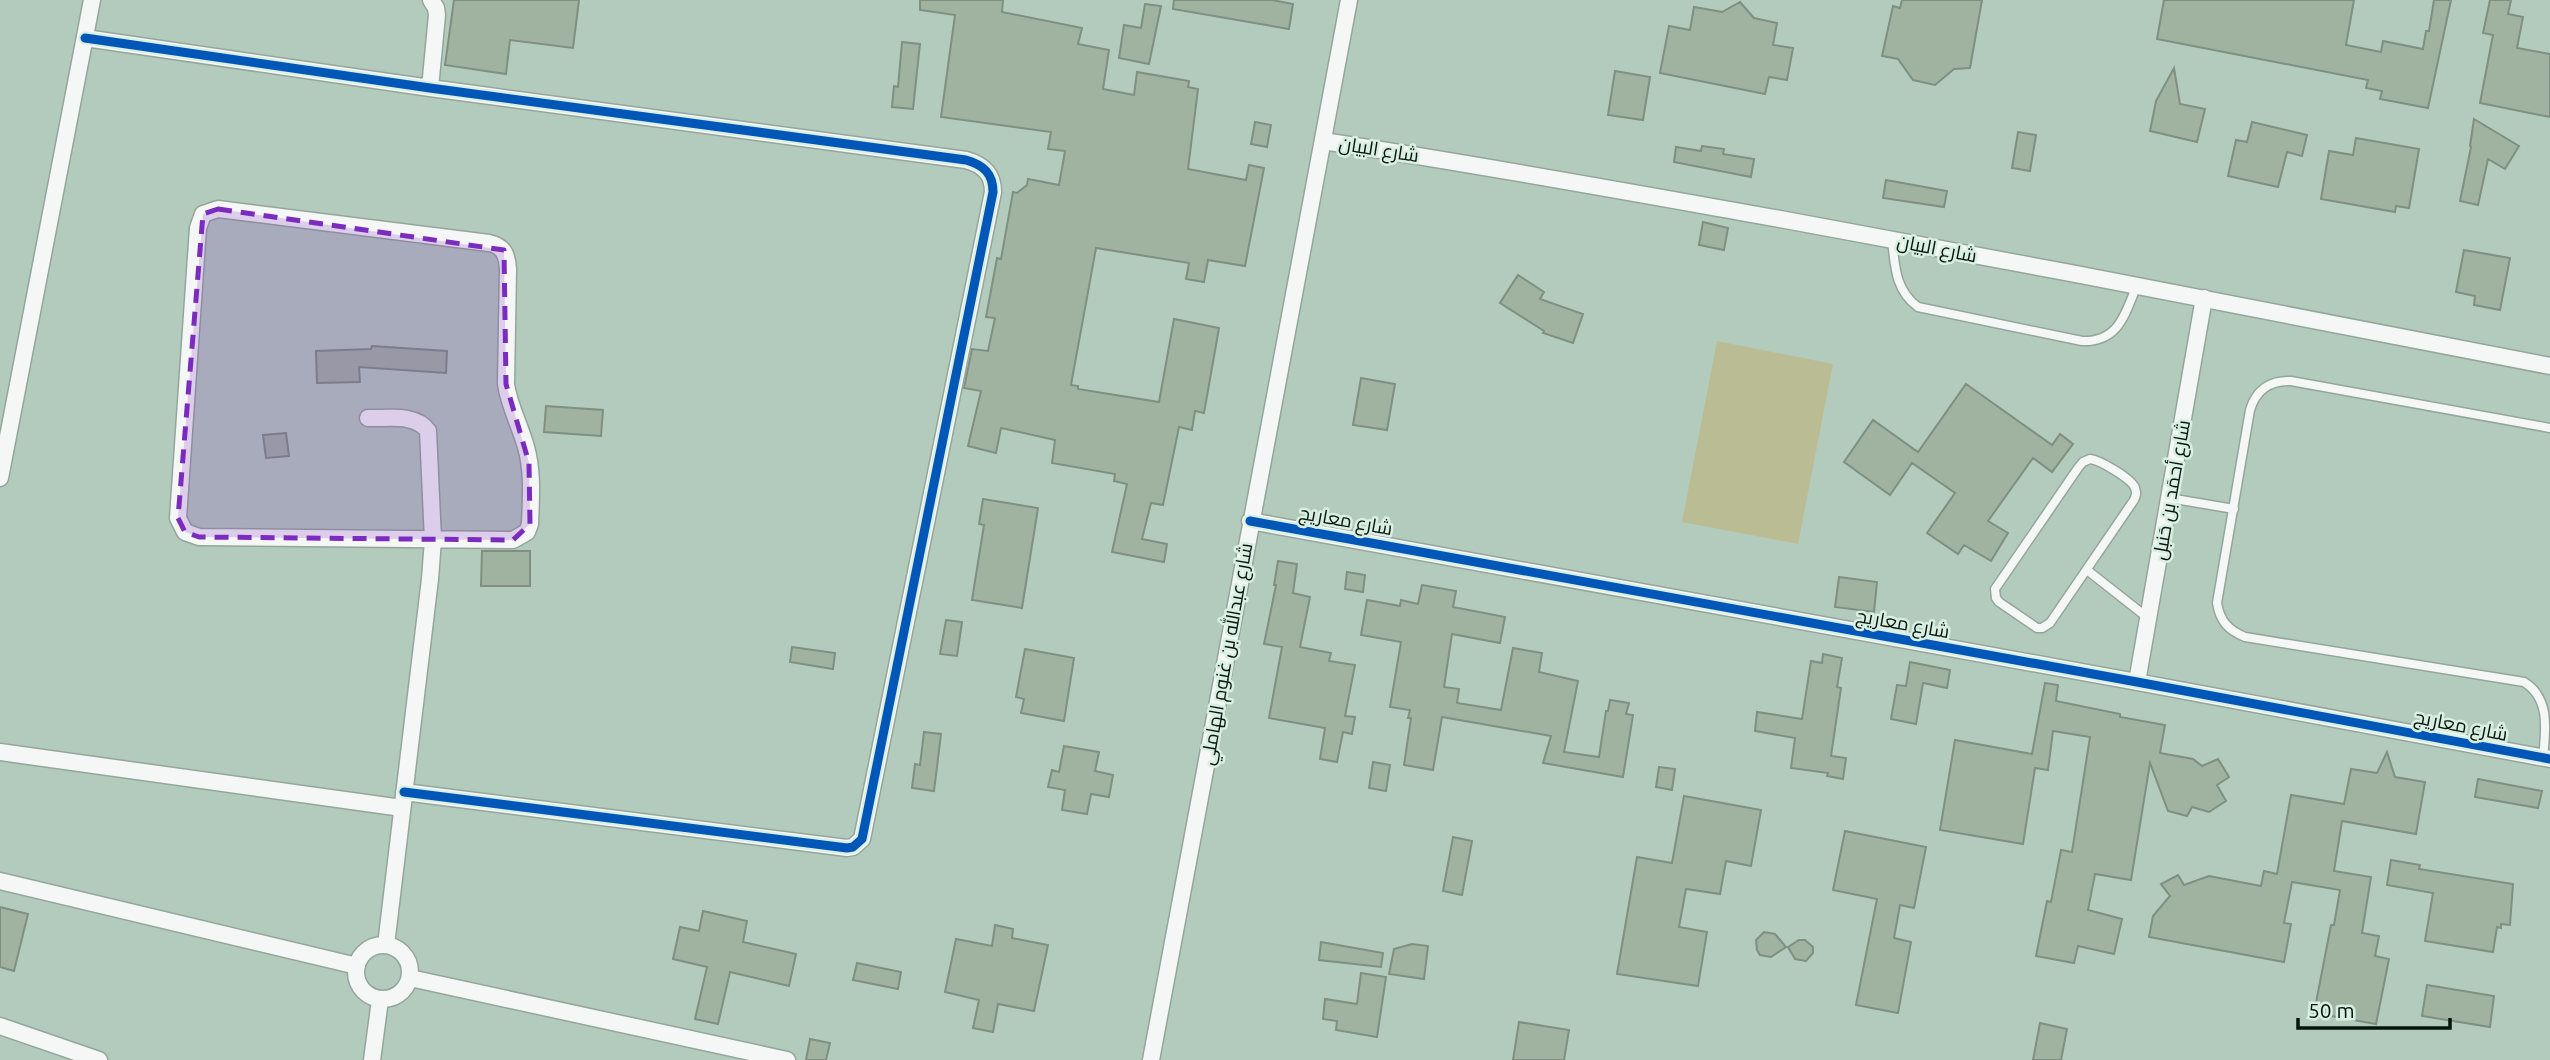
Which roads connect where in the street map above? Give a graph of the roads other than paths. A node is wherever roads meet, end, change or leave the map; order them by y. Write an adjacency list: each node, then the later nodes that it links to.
1 (92, 0): 4 (street)
2 (431, 0): 5 (street)
3 (1349, 0): 6 (street, شارع عبدالله بن غنوم الهاملي)
4 (85, 38): 5 (street); 13 (street)
5 (430, 89): 23 (street)
6 (1323, 141): 7 (street, شارع البيان); 16 (street, شارع عبدالله بن غنوم الهاملي)
7 (1892, 240): 8 (street, شارع البيان); 8 (lane)
8 (2137, 285): 9 (street, شارع البيان)
9 (2204, 298): 10 (street, شارع البيان); 14 (street, شارع أحمَد بن حَنبل)
10 (2550, 366)
11 (368, 418): 17 (street)
12 (2550, 428): 15 (lane)
13 (0, 478)
14 (2169, 499): 15 (lane); 19 (street, شارع أحمَد بن حَنبل)
15 (2234, 509): 22 (lane)
16 (1250, 521): 20 (street, شارع معاريج); 33 (street, شارع عبدالله بن غنوم الهاملي)
17 (433, 540): 17 (street); 23 (street)
18 (2087, 570): 18 (lane); 19 (lane)
19 (2148, 618): 20 (street, شارع أحمَد بن حَنبل)
20 (2137, 682): 22 (street, شارع معاريج)
21 (0, 752): 23 (street)
22 (2546, 759)
23 (403, 800): 25 (street)
24 (0, 881): 26 (street)
25 (386, 946): 26 (street); 27 (street)
26 (357, 966): 28 (street)
27 (410, 978): 28 (street); 32 (street)
28 (380, 1000): 31 (street)
29 (0, 1026): 30 (street)
30 (99, 1060)
31 (372, 1060)
32 (787, 1060)
33 (1152, 1060)

